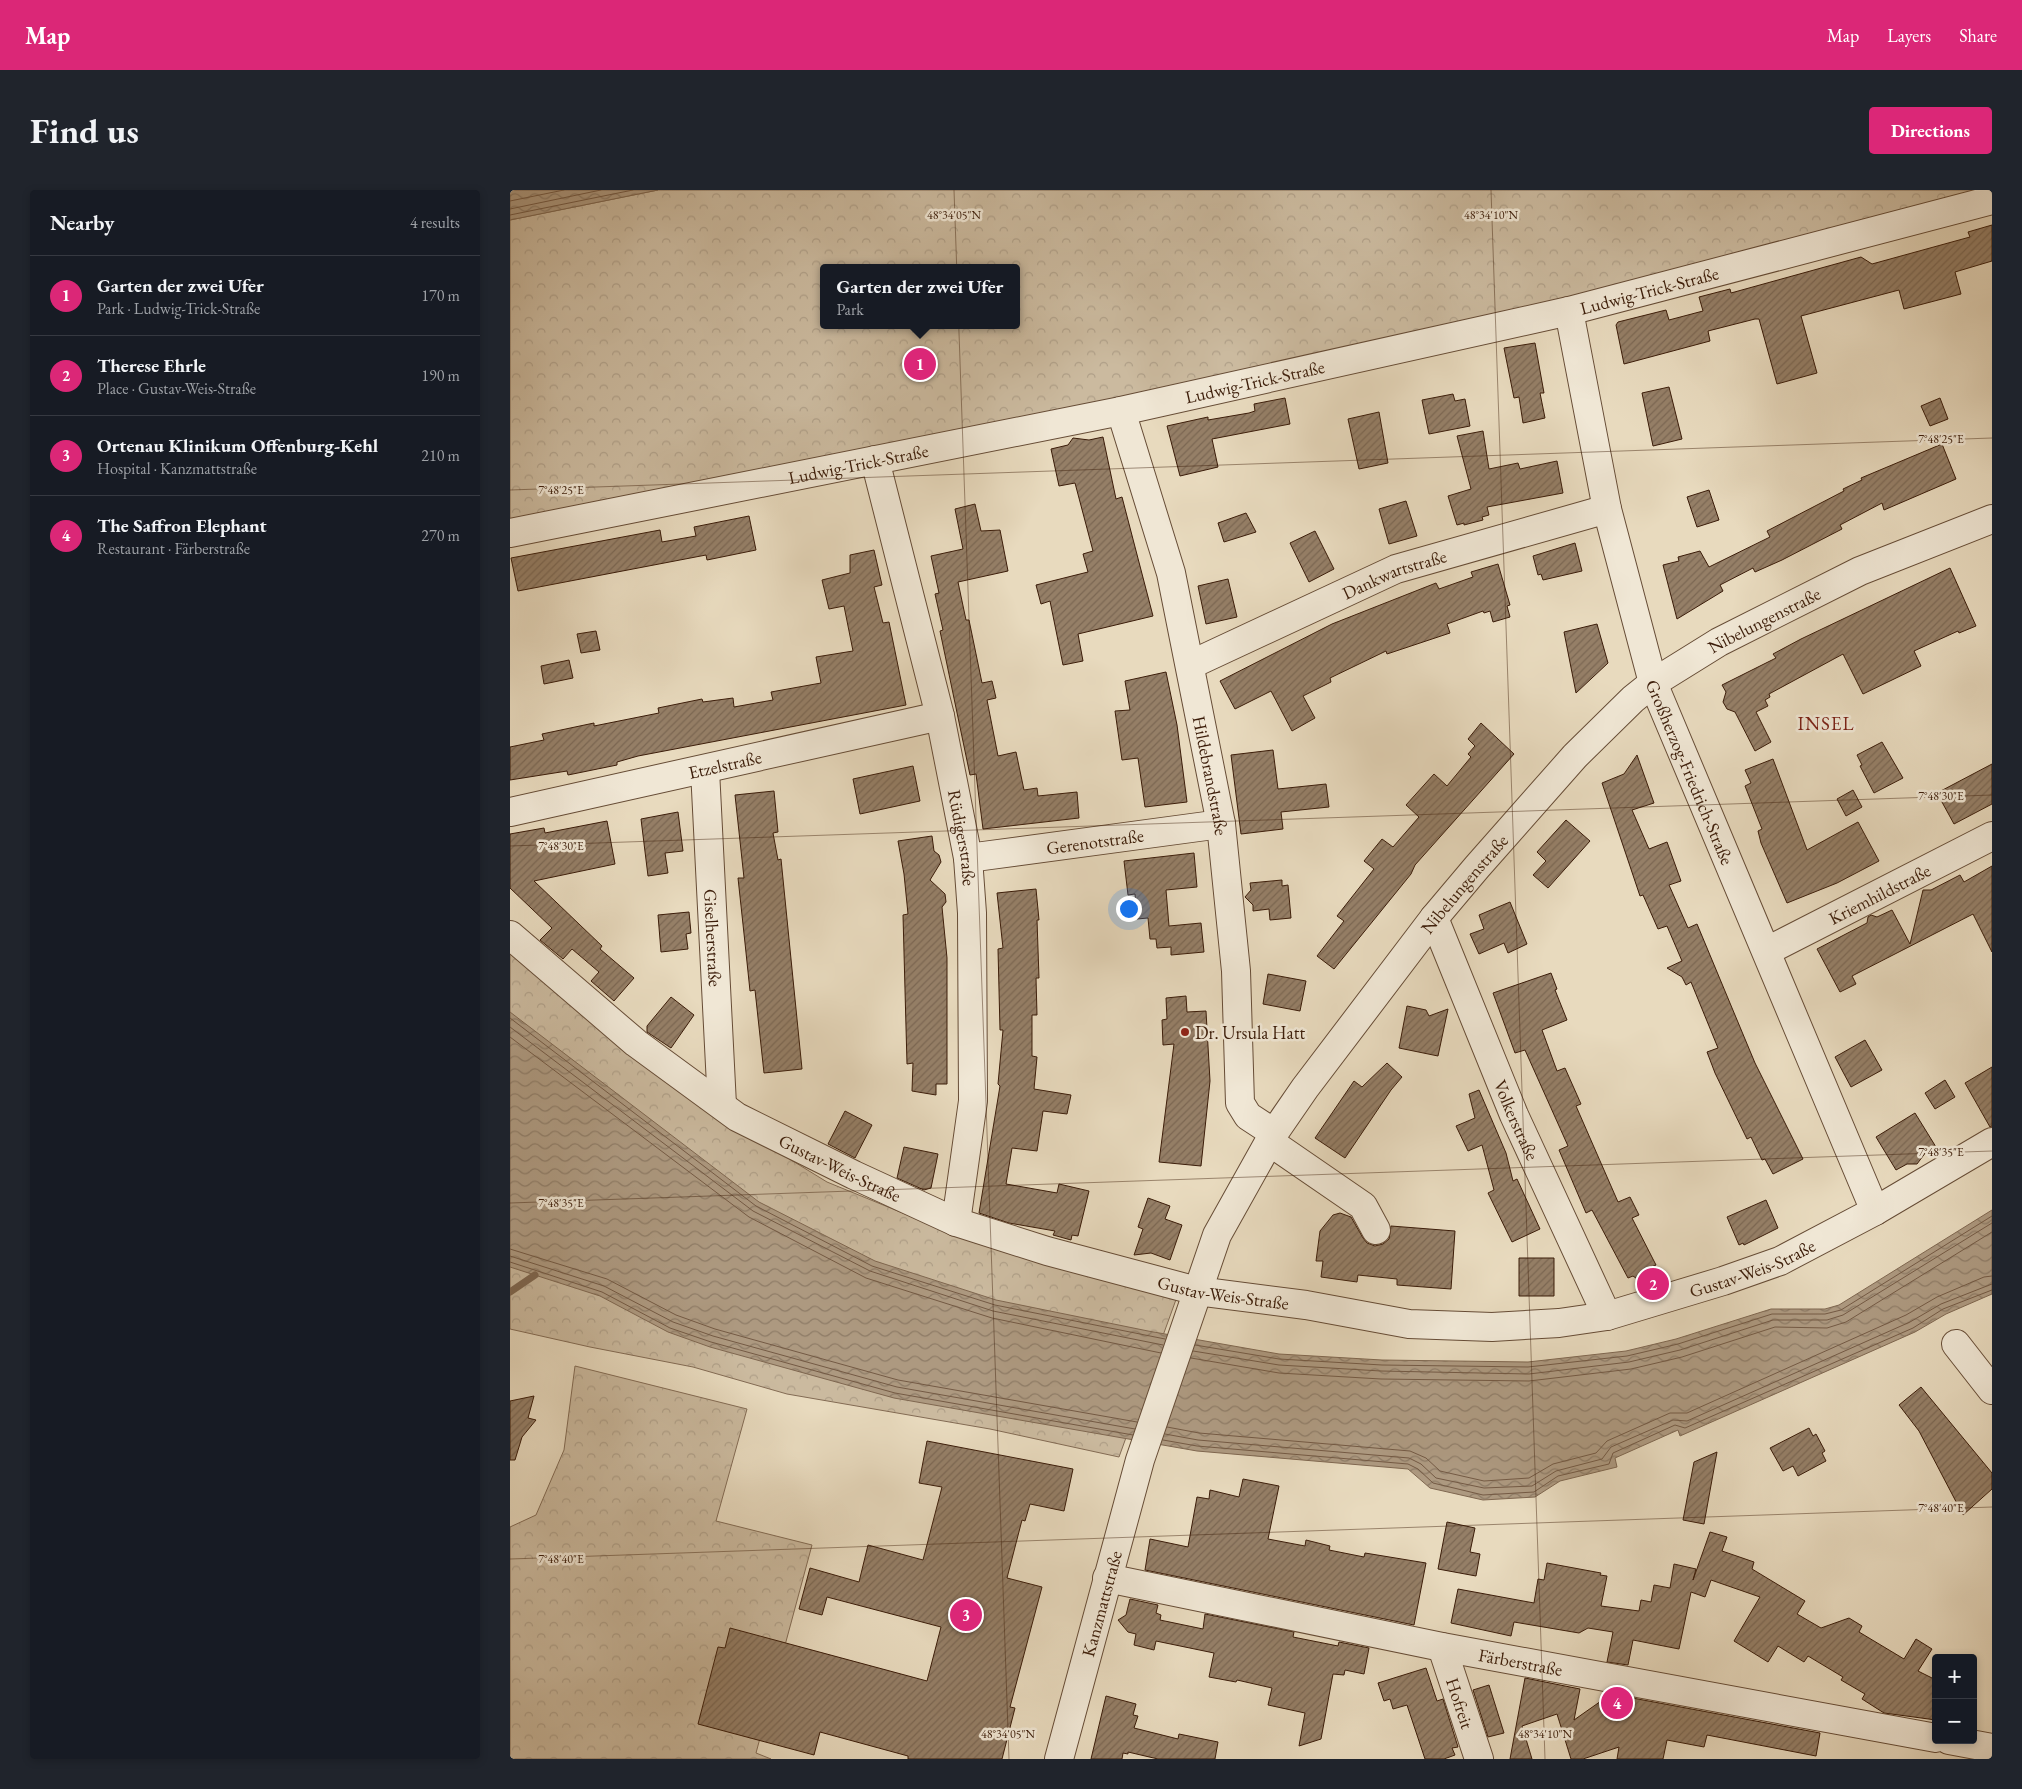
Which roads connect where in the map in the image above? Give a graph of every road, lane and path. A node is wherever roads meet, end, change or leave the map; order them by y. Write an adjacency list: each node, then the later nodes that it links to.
1 (1992, 200): 2 (street, Ludwig-Trick-Straße)
2 (1568, 311): 3 (street, Ludwig-Trick-Straße); 5 (street, Großherzog-Friedrich-Straße)
3 (1121, 410): 4 (street, Ludwig-Trick-Straße); 8 (street, Hildebrandstraße)
4 (875, 460): 7 (street, Ludwig-Trick-Straße); 10 (street, Rüdigerstraße)
5 (1607, 509): 8 (street, Dankwartstraße); 9 (street, Großherzog-Friedrich-Straße)
6 (1992, 519): 9 (street, Nibelungenstraße)
7 (510, 533)
8 (1190, 665): 13 (street, Hildebrandstraße)
9 (1653, 683): 16 (street, Nibelungenstraße); 18 (street, Großherzog-Friedrich-Straße)
10 (940, 716): 11 (street, Etzelstraße); 15 (street, Rüdigerstraße)
11 (705, 770): 12 (street, Etzelstraße); 19 (street, Giselherstraße)
12 (510, 812)
13 (1221, 824): 15 (street, Gerenotstraße); 20 (street, Hildebrandstraße)
14 (1992, 836): 18 (street, Kriemhildstraße)
15 (968, 858): 23 (street, Rüdigerstraße)
16 (1434, 918): 20 (street, Nibelungenstraße); 26 (street, Volkerstraße)
17 (510, 935): 19 (street, Gustav-Weis-Straße)
18 (1767, 950): 22 (street, Großherzog-Friedrich-Straße)
19 (722, 1105): 23 (street, Gustav-Weis-Straße)
20 (1272, 1137): 24 (street, Hildebrandstraße); 25 (street, Nibelungenstraße)
21 (1992, 1142): 22 (street, Gustav-Weis-Straße)
22 (1875, 1212): 26 (street, Gustav-Weis-Straße)
23 (956, 1222): 25 (street, Gustav-Weis-Straße)
24 (1376, 1230)
25 (1193, 1302): 26 (street, Gustav-Weis-Straße); 29 (street, Nibelungenstraße)
26 (1608, 1316)
27 (1956, 1344): 28 (street)
28 (1992, 1390)
29 (1144, 1448): 30 (street, Kanzmattstraße)
30 (1107, 1578): 31 (street, Färberstraße); 35 (street, Kanzmattstraße)
31 (1442, 1647): 32 (street, Färberstraße); 36 (street, Hofreit)
32 (1932, 1737)
33 (1970, 1744): 34 (street)
34 (1992, 1748)
35 (1059, 1759)
36 (1479, 1759)

